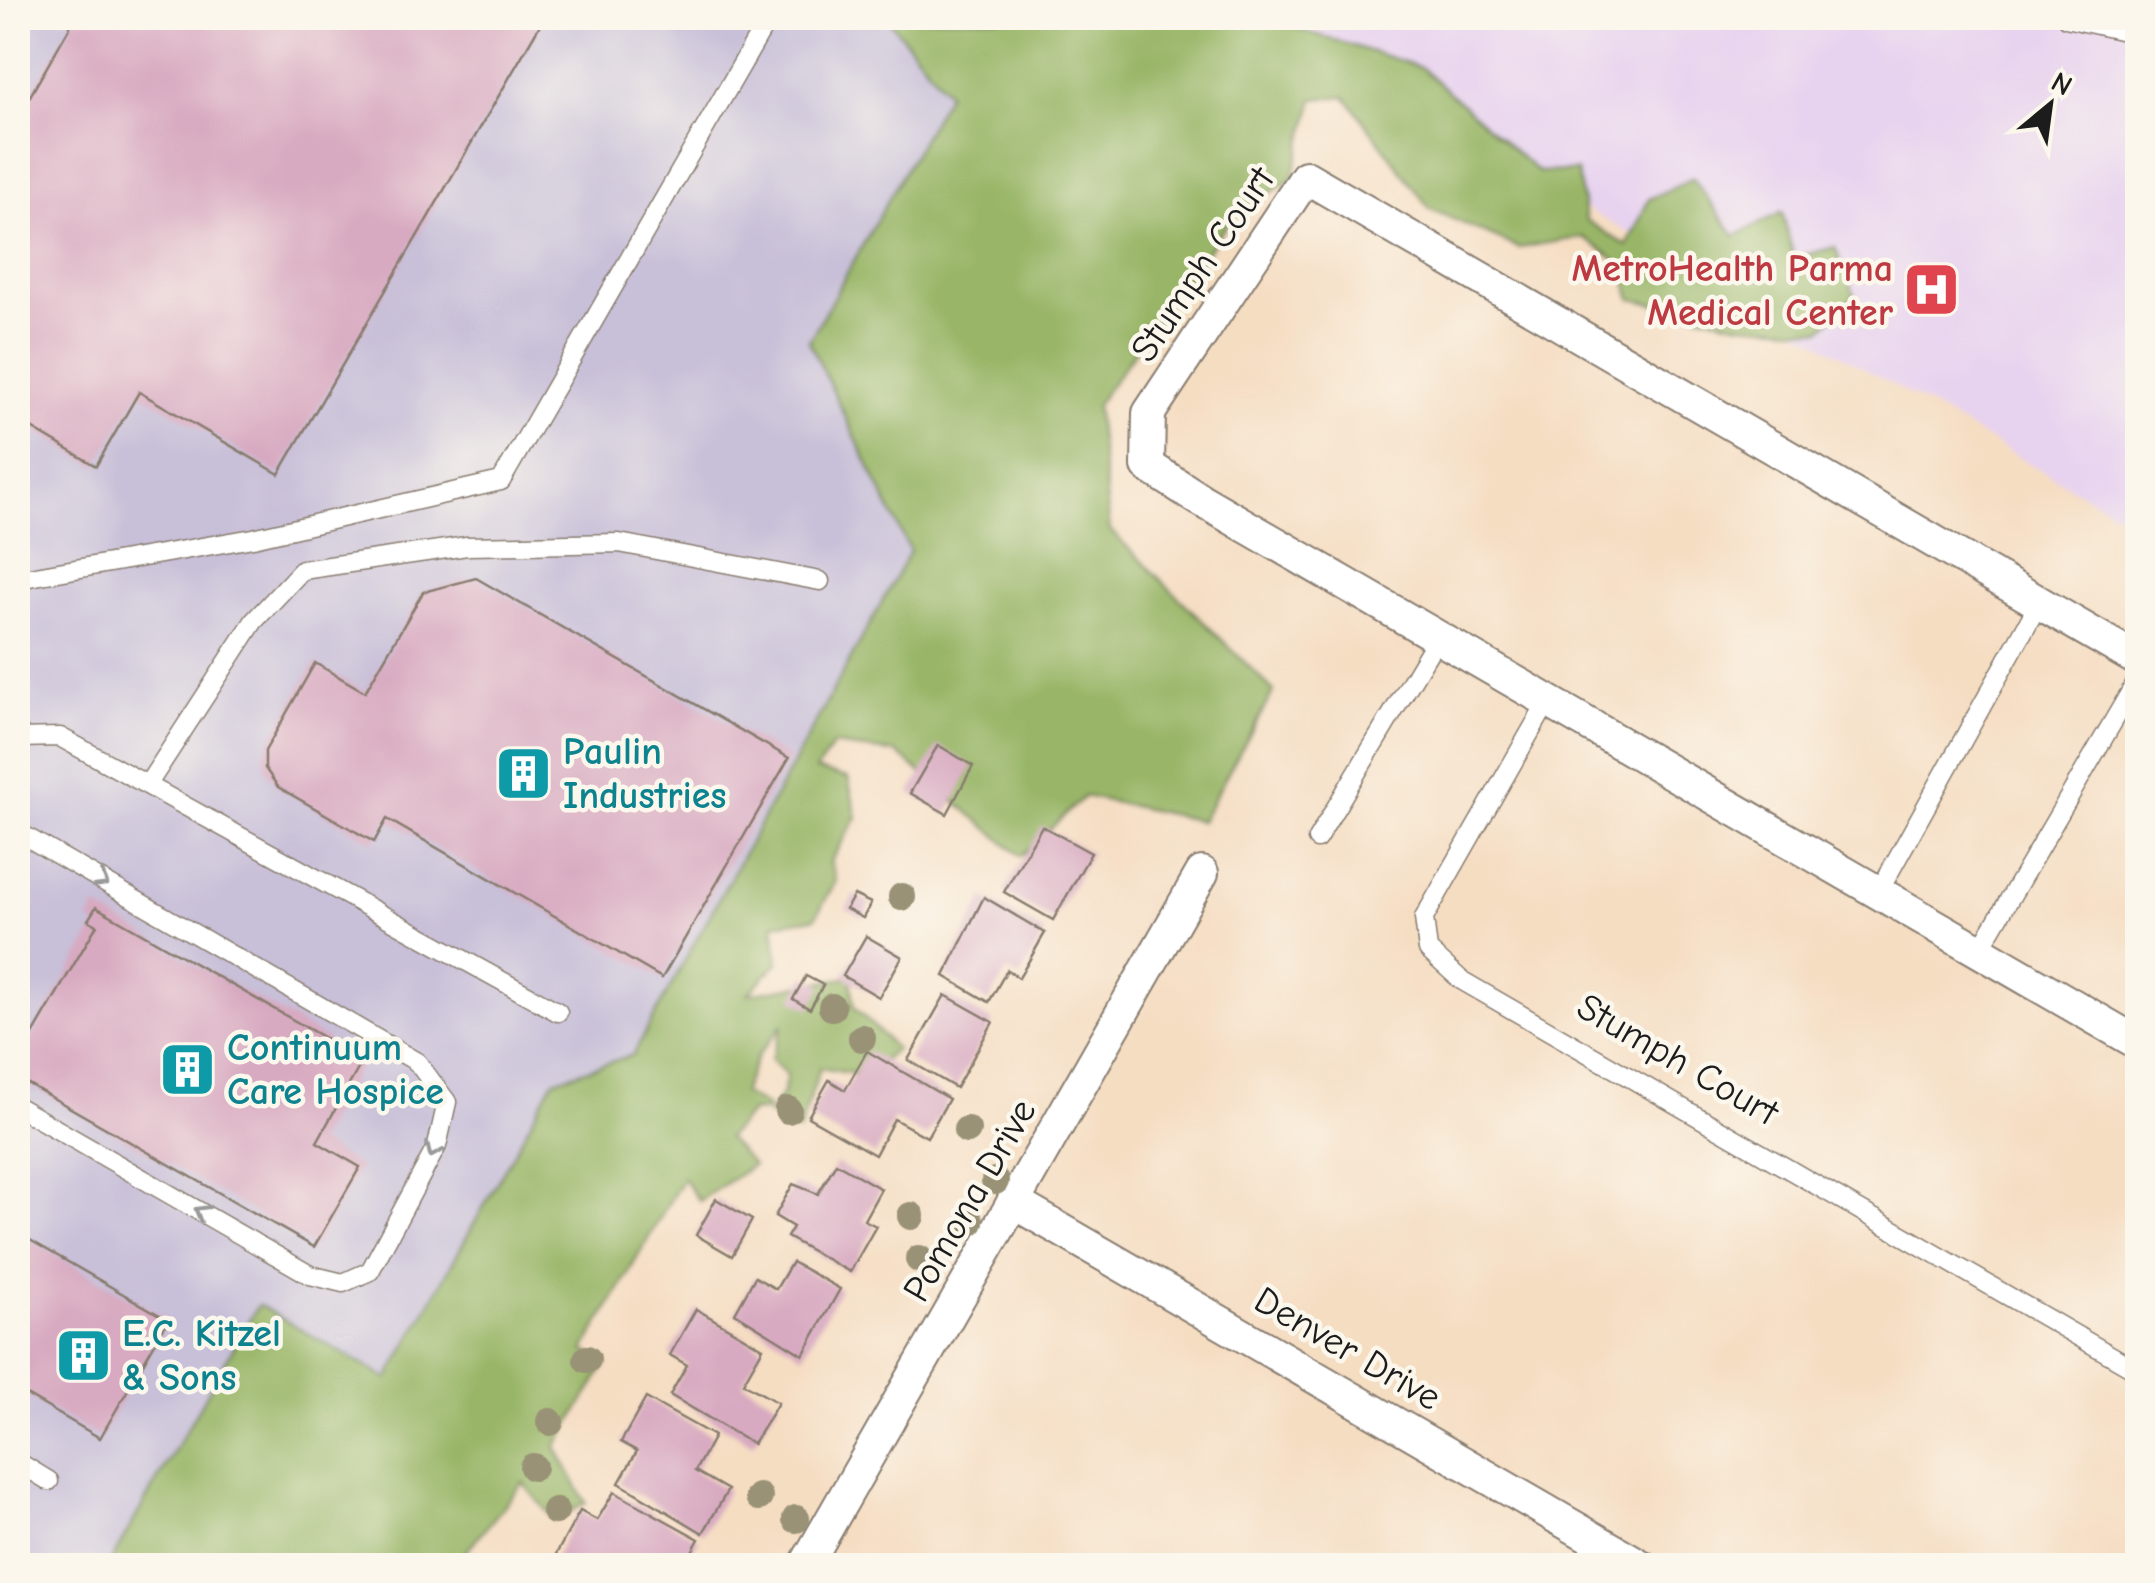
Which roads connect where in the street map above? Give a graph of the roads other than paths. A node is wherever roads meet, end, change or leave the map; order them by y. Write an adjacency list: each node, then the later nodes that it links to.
1 (2066, 18): 3 (lane)
2 (764, 26): 4 (lane)
3 (2138, 34)
4 (18, 579)
5 (820, 581): 12 (lane)
6 (2039, 603): 7 (street, Stumph Court); 8 (street, Stumph Court); 16 (lane)
7 (1438, 637): 10 (street, Stumph Court); 14 (lane)
8 (2138, 660)
9 (2138, 679): 17 (lane)
10 (1548, 701): 16 (street, Stumph Court); 22 (lane, Stumph Court)
11 (18, 738): 12 (lane)
12 (148, 784): 18 (lane)
13 (18, 832): 20 (lane, one-way to 20)
14 (1317, 839)
15 (1202, 873): 21 (street, Pomona Drive)
16 (1878, 893): 17 (street, Stumph Court)
17 (1979, 951): 19 (street, Stumph Court)
18 (558, 1012)
19 (2138, 1043)
20 (18, 1107)
21 (1013, 1202): 25 (street, Pomona Drive); 26 (street, Denver Drive)
22 (2138, 1371)
23 (18, 1462): 24 (lane)
24 (49, 1481)
25 (805, 1566)
26 (1641, 1566)

